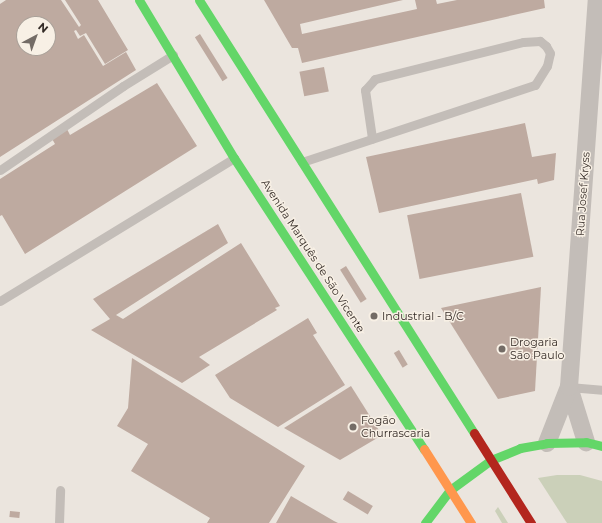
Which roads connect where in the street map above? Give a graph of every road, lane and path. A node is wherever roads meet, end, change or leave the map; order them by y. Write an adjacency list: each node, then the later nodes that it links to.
1 (139, 0): 4 (main road, Avenida Marquês de São Vicente)
2 (199, 0): 7 (main road)
3 (598, 0): 10 (street, Rua Josef Kryss)
4 (173, 55): 6 (main road, Avenida Marquês de São Vicente); 8 (lane)
5 (372, 138): 5 (lane); 7 (lane)
6 (234, 158): 9 (lane); 16 (main road, Avenida Marquês de São Vicente)
7 (302, 162): 14 (main road)
8 (0, 170)
9 (0, 301)
10 (569, 387): 11 (lane); 12 (street, Rua Josef Kryss); 13 (street, Rua Josef Kryss)
11 (602, 390)
12 (547, 443): 13 (main road); 14 (main road)
13 (594, 444)
14 (491, 460): 16 (main road); 20 (main road)
15 (60, 490): 17 (lane)
16 (450, 490): 18 (main road); 19 (main road, Avenida Marquês de São Vicente)
17 (59, 523)
18 (425, 523)
19 (471, 523)
20 (531, 523)

